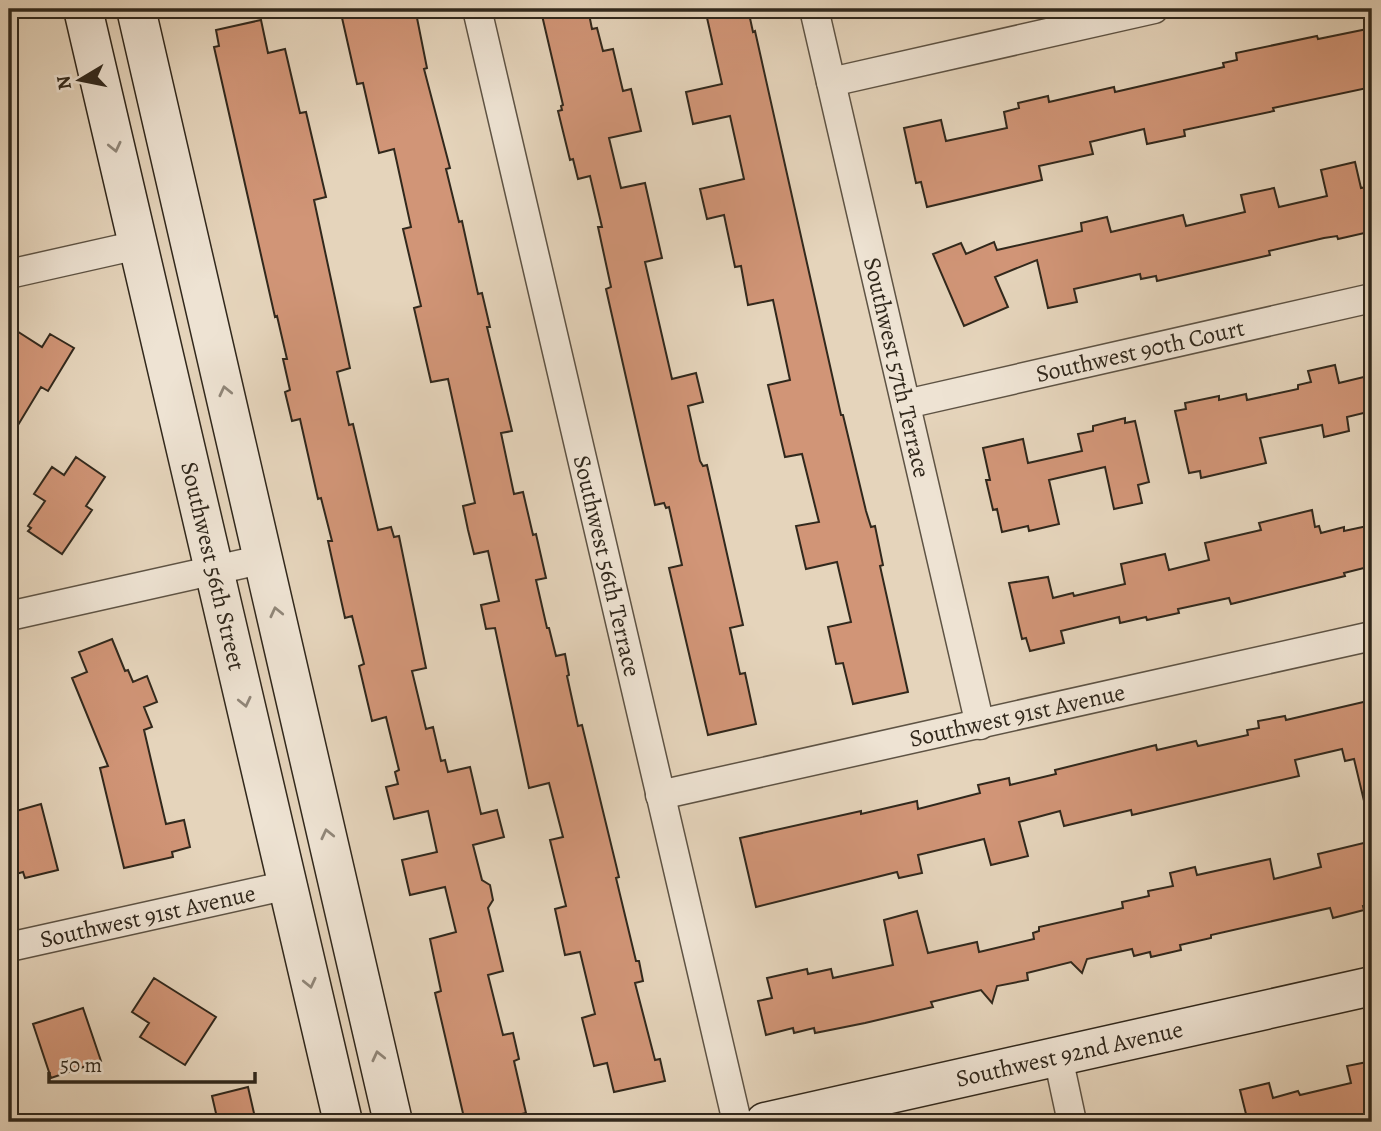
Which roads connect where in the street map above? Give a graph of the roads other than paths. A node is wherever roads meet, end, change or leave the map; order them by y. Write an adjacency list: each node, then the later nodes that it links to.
1 (83, 9): 7 (main road, Southwest 56th Street, one-way to 7)
2 (136, 9): 11 (main road, Southwest 56th Street, one-way to 2)
3 (477, 9): 16 (street, Southwest 56th Terrace)
4 (814, 9): 6 (street, Southwest 57th Terrace)
5 (1154, 9): 6 (street)
6 (831, 82): 10 (street, Southwest 57th Terrace)
7 (138, 245): 8 (street); 12 (main road, Southwest 56th Street)
8 (9, 274)
9 (1372, 298): 10 (street, Southwest 90th Court)
10 (906, 404): 15 (street, Southwest 57th Terrace)
11 (264, 559): 12 (street); 22 (main road, Southwest 56th Street, one-way to 11)
12 (215, 570): 13 (street); 17 (main road, Southwest 56th Street, one-way to 17)
13 (9, 615)
14 (1372, 636): 15 (street, Southwest 91st Avenue)
15 (980, 725): 16 (street, Southwest 91st Avenue)
16 (660, 795): 23 (street, Southwest 56th Terrace)
17 (288, 885): 18 (street, Southwest 91st Avenue); 21 (main road, Southwest 56th Street, one-way to 21)
18 (9, 947)
19 (1372, 986): 20 (main road, Southwest 92nd Avenue)
20 (1058, 1057): 24 (main road, Southwest 92nd Avenue); 25 (street)
21 (342, 1122)
22 (393, 1122)
23 (737, 1122)
24 (765, 1122)
25 (1072, 1122)

